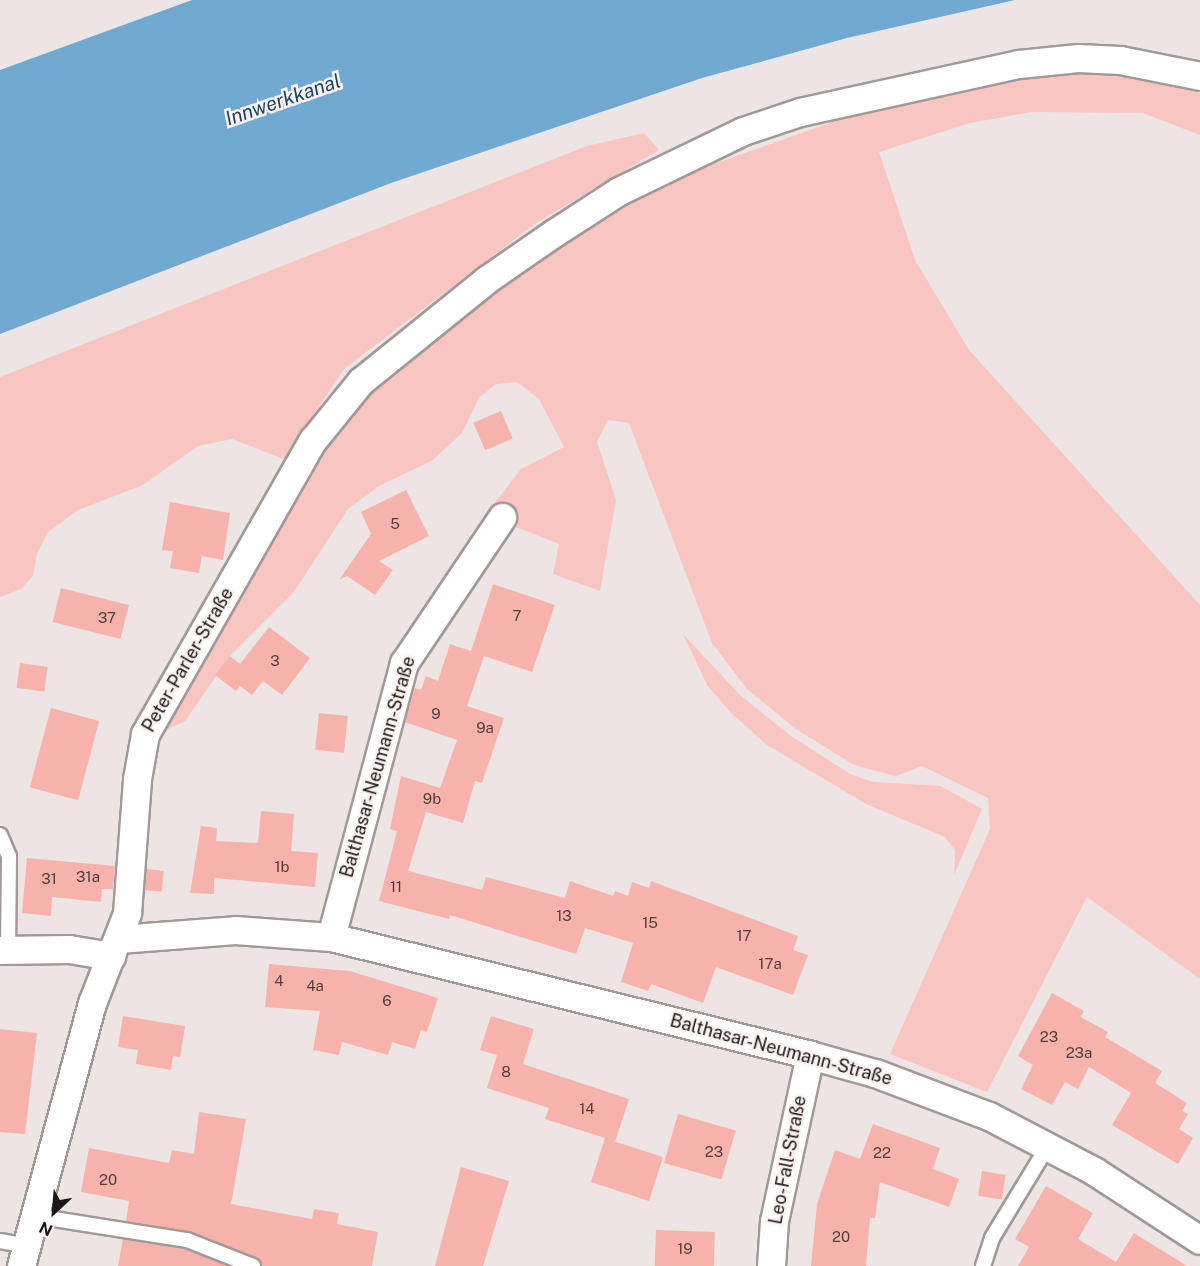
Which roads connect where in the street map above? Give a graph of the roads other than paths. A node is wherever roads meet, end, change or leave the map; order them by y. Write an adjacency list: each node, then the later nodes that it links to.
1 (1200, 76): 5 (street, Peter-Parler-Straße)
2 (502, 517): 4 (street, Balthasar-Neumann-Straße)
3 (0, 835): 6 (lane)
4 (331, 936): 5 (street, Balthasar-Neumann-Straße); 7 (street, Balthasar-Neumann-Straße)
5 (115, 948): 6 (street, Balthasar-Neumann-Straße); 9 (street, Peter-Parler-Straße)
6 (4, 950)
7 (810, 1054): 8 (street, Balthasar-Neumann-Straße); 14 (street, Leo-Fall-Straße)
8 (1048, 1146): 10 (street, Balthasar-Neumann-Straße); 15 (lane)
9 (35, 1215): 12 (street, Peter-Parler-Straße); 13 (lane)
10 (1200, 1240)
11 (0, 1241): 12 (lane)
12 (24, 1256)
13 (253, 1266)
14 (771, 1266)
15 (983, 1266)

